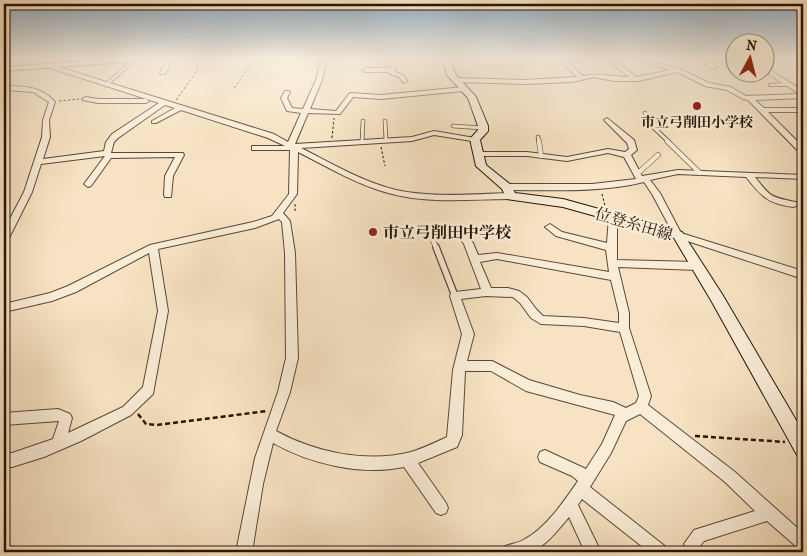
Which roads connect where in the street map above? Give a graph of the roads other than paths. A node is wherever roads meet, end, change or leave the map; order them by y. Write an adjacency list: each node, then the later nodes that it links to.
1 (106, 85): 12 (street)
2 (317, 85): 18 (street)
3 (461, 85): 7 (main road)
4 (709, 85): 13 (street)
5 (789, 85): 9 (street)
6 (4, 88): 38 (street)
7 (464, 88): 18 (street); 25 (main road)
8 (286, 92): 18 (street)
9 (803, 95): 10 (street)
10 (789, 96): 13 (street); 17 (street)
11 (85, 99): 12 (street)
12 (152, 99): 14 (street)
13 (751, 99): 16 (street)
14 (163, 103): 15 (street); 34 (street)
15 (179, 108): 23 (street); 30 (street)
16 (761, 110): 17 (street); 32 (street)
17 (803, 110)
18 (305, 111): 30 (street)
19 (645, 113): 39 (lane)
20 (607, 120): 35 (street)
21 (363, 121): 29 (lane)
22 (386, 121): 27 (lane)
23 (154, 122)
24 (453, 126): 25 (lane)
25 (483, 128): 28 (main road)
26 (538, 137): 37 (lane)
27 (383, 140): 28 (street); 29 (street)
28 (475, 140): 33 (main road, 位登糸田線)
29 (362, 141): 30 (street)
30 (293, 146): 31 (street); 44 (street); 47 (street)
31 (255, 148)
32 (803, 151)
33 (481, 154): 37 (street); 44 (main road, 位登糸田線)
34 (108, 155): 38 (street); 43 (street); 45 (street)
35 (627, 155): 37 (street); 41 (street)
36 (658, 155): 41 (lane)
37 (541, 156)
38 (38, 162): 53 (street)
39 (700, 173): 40 (street); 41 (street)
40 (748, 174): 42 (street); 46 (street)
41 (640, 177): 44 (street); 52 (street)
42 (803, 177)
43 (88, 184)
44 (509, 191): 48 (main road, 位登糸田線)
45 (168, 195)
46 (793, 204)
47 (279, 214): 54 (street); 69 (street)
48 (610, 216): 52 (main road, 位登糸田線); 55 (street)
49 (550, 227): 55 (street)
50 (458, 229): 56 (street)
51 (431, 234): 62 (lane)
52 (678, 235): 58 (main road, 位登糸田線); 59 (street)
53 (4, 238)
54 (152, 247): 63 (street); 71 (street)
55 (612, 248): 57 (street)
56 (474, 259): 60 (street); 61 (street)
57 (613, 263): 58 (street); 60 (street)
58 (697, 266): 70 (main road, 位登糸田線)
59 (803, 275)
60 (615, 277): 64 (street)
61 (488, 293): 62 (street); 64 (street)
62 (455, 296): 65 (street)
63 (4, 308)
64 (624, 328): 66 (street)
65 (460, 365): 67 (street); 74 (street)
66 (640, 407): 67 (street); 78 (street)
67 (626, 414): 75 (street)
68 (4, 419): 71 (street)
69 (269, 434): 74 (street); 80 (street)
70 (800, 439)
71 (59, 442): 73 (street)
72 (545, 456): 75 (street)
73 (4, 460)
74 (407, 460): 77 (street)
75 (584, 484): 76 (street); 83 (street)
76 (570, 504): 81 (street); 82 (street)
77 (441, 508)
78 (766, 511): 79 (street); 84 (street)
79 (803, 543)
80 (248, 552)
81 (508, 552)
82 (593, 552)
83 (661, 552)
84 (695, 552)

